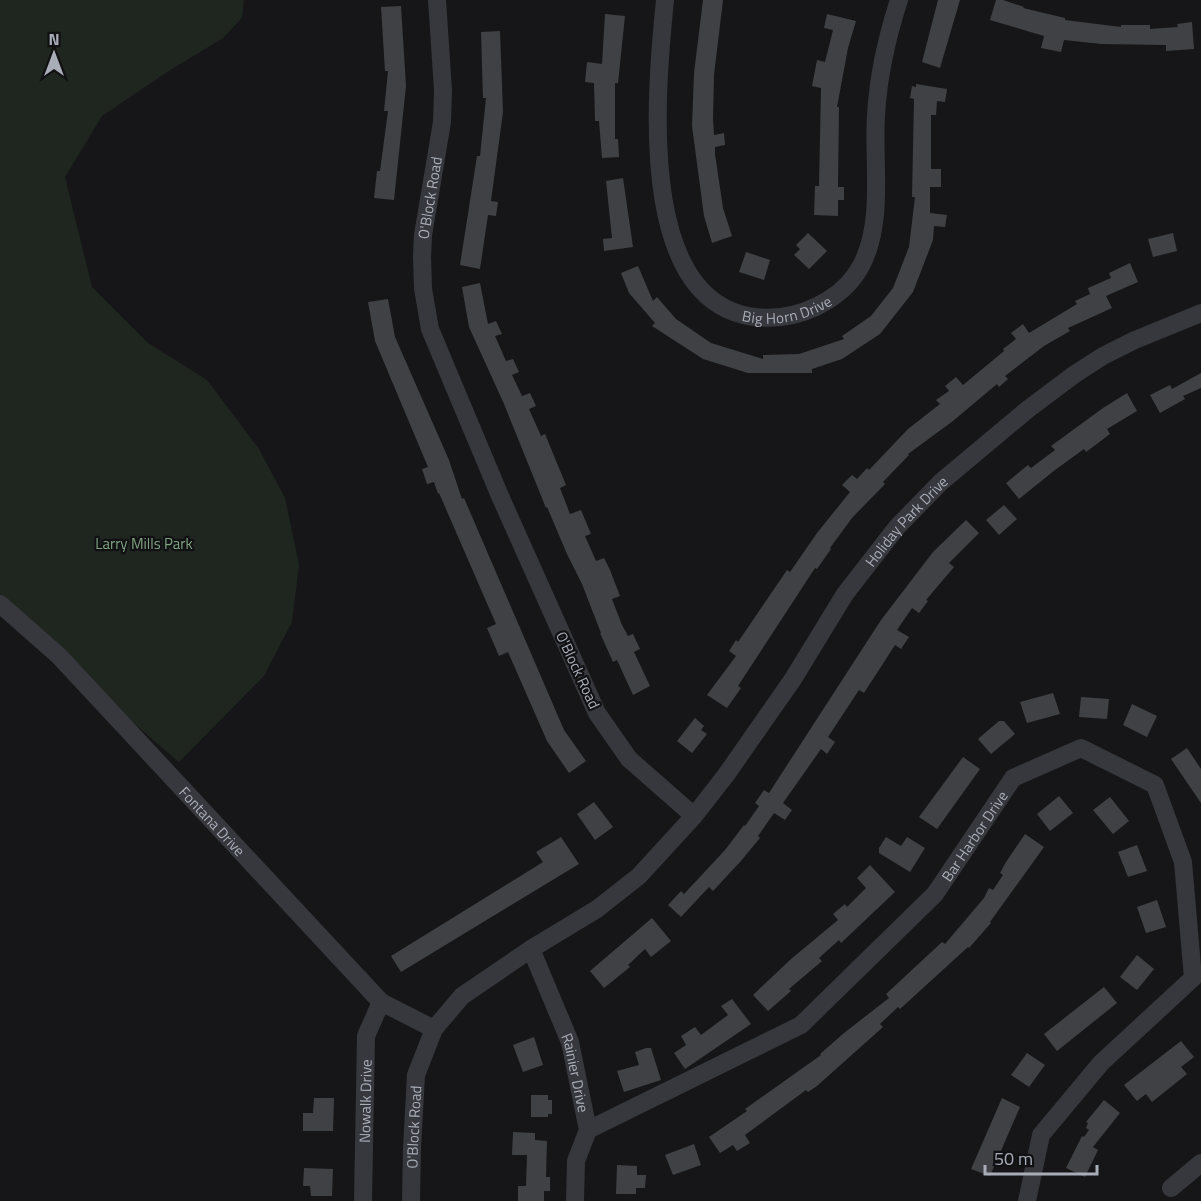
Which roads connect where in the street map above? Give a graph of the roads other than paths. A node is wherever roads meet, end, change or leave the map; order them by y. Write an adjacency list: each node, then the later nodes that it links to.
1 (436, 0): 6 (street, O'Block Road)
2 (665, 0): 3 (street, Big Horn Drive)
3 (899, 0)
4 (1201, 313): 6 (street, Holiday Park Drive)
5 (0, 604): 8 (street, Fontana Drive)
6 (694, 816): 7 (street, O'Block Road)
7 (531, 949): 9 (street, O'Block Road); 10 (street, Rainier Drive)
8 (381, 1002): 9 (street, Fontana Drive); 13 (street, Nowalk Drive)
9 (434, 1029): 14 (street, O'Block Road)
10 (588, 1130): 15 (street, Rainier Drive); 16 (street, Bar Harbor Drive)
11 (1201, 1163): 12 (street)
12 (1171, 1188)
13 (363, 1201)
14 (411, 1201)
15 (575, 1201)
16 (1027, 1201)

